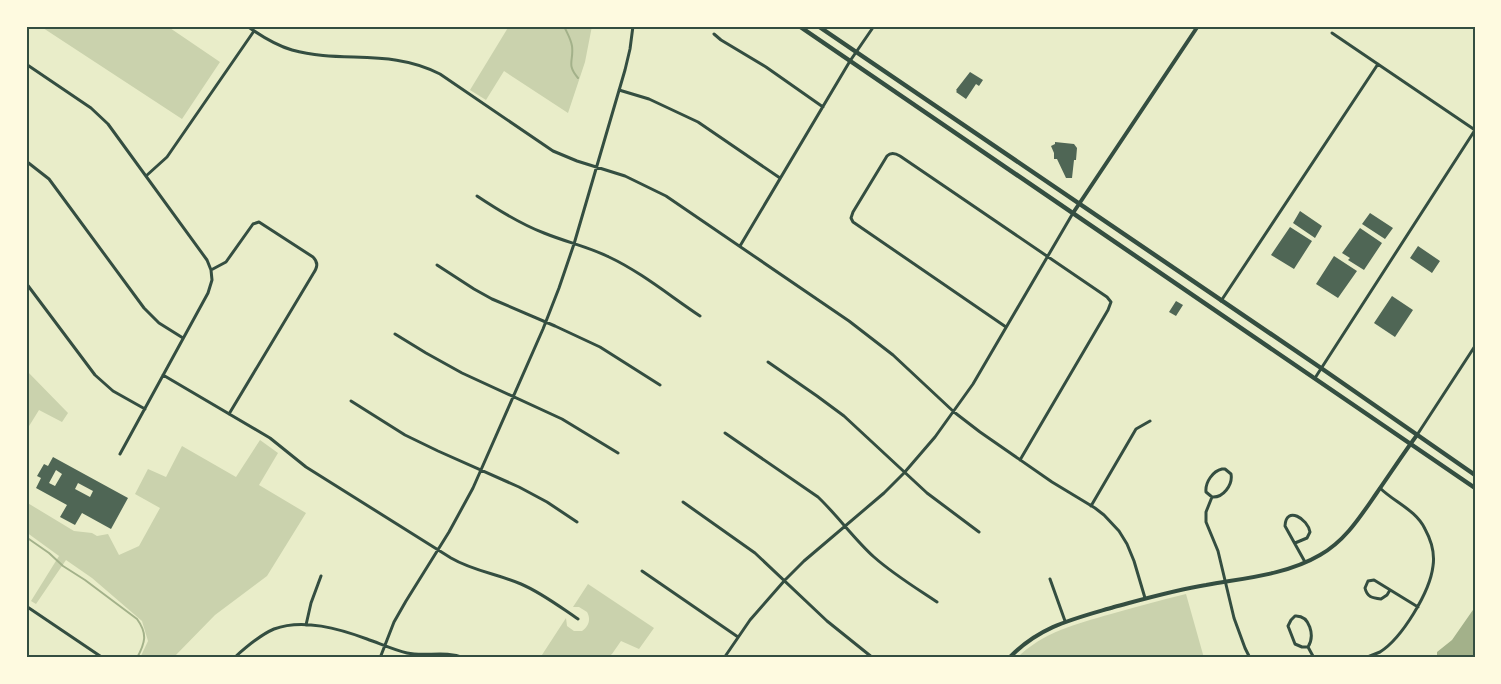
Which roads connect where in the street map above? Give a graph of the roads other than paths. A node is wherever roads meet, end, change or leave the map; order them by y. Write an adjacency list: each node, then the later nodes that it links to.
1 (247, 26): 7 (street)
2 (633, 26): 14 (street)
3 (799, 26): 11 (main road)
4 (818, 26): 10 (main road)
5 (874, 26): 10 (street)
6 (1198, 26): 22 (street)
7 (254, 30): 18 (street); 19 (street)
8 (1332, 33): 13 (street)
9 (714, 34): 15 (street)
10 (856, 52): 11 (street); 22 (main road)
11 (850, 61): 15 (street); 23 (main road)
12 (26, 64): 19 (street)
13 (1378, 64): 16 (street); 30 (street)
14 (619, 90): 18 (street); 20 (street)
15 (823, 107): 20 (street)
16 (1475, 130): 38 (street)
17 (26, 161): 35 (street)
18 (597, 168): 24 (street); 25 (street)
19 (146, 176): 28 (street)
20 (780, 178): 25 (street)
21 (477, 196): 24 (street)
22 (1079, 203): 23 (street); 30 (main road)
23 (1073, 213): 26 (street); 40 (main road)
24 (574, 244): 31 (street); 32 (street)
25 (740, 246): 45 (street)
26 (1047, 256): 33 (street); 33 (street); 53 (street)
27 (437, 265): 32 (street)
28 (211, 270): 35 (street); 46 (street)
29 (26, 283): 44 (street)
30 (1221, 300): 38 (main road)
31 (700, 316)
32 (546, 322): 41 (street); 42 (street)
33 (1006, 327): 45 (street)
34 (395, 334): 42 (street)
35 (183, 338): 39 (street)
36 (1475, 346): 49 (street)
37 (768, 362): 55 (street)
38 (1321, 368): 40 (street); 49 (main road)
39 (163, 375): 44 (street); 46 (street)
40 (1315, 378): 50 (main road)
41 (660, 385)
42 (514, 396): 51 (street); 54 (street)
43 (351, 401): 54 (street)
44 (145, 409): 52 (street)
45 (954, 412): 53 (street); 55 (street)
46 (229, 414): 66 (street)
47 (1150, 421): 61 (street)
48 (725, 433): 63 (street)
49 (1417, 435): 50 (street); 56 (main road)
50 (1411, 444): 57 (street); 58 (main road)
51 (618, 452)
52 (120, 454)
53 (1020, 460): 61 (street)
54 (481, 470): 62 (street); 66 (street)
55 (904, 472): 63 (street); 64 (street)
56 (1475, 475)
57 (1380, 488): 67 (street); 77 (street)
58 (1475, 488)
59 (1212, 497): 59 (street); 72 (street)
60 (683, 502): 71 (street)
61 (1092, 506): 74 (street)
62 (576, 522)
63 (846, 526): 71 (street); 75 (street)
64 (979, 532)
65 (1295, 543): 65 (street); 67 (street)
66 (437, 550): 78 (street); 82 (street)
67 (1305, 562): 72 (street)
68 (642, 571): 81 (street)
69 (322, 576): 80 (street)
70 (1050, 579): 79 (street)
71 (785, 580): 81 (street); 89 (street)
72 (1225, 582): 74 (street); 91 (street)
73 (1390, 590): 73 (street); 77 (street)
74 (1145, 598): 79 (street)
75 (937, 602)
76 (26, 606): 84 (street)
77 (1418, 607): 93 (street)
78 (578, 620)
79 (1065, 621): 90 (street)
80 (306, 625): 82 (street); 85 (street)
81 (738, 637): 88 (street)
82 (384, 645): 86 (street); 87 (street)
83 (1308, 647): 83 (street); 92 (street)
84 (103, 658)
85 (234, 658)
86 (380, 658)
87 (464, 658)
88 (724, 658)
89 (873, 658)
90 (1009, 658)
91 (1250, 658)
92 (1314, 658)
93 (1366, 658)

